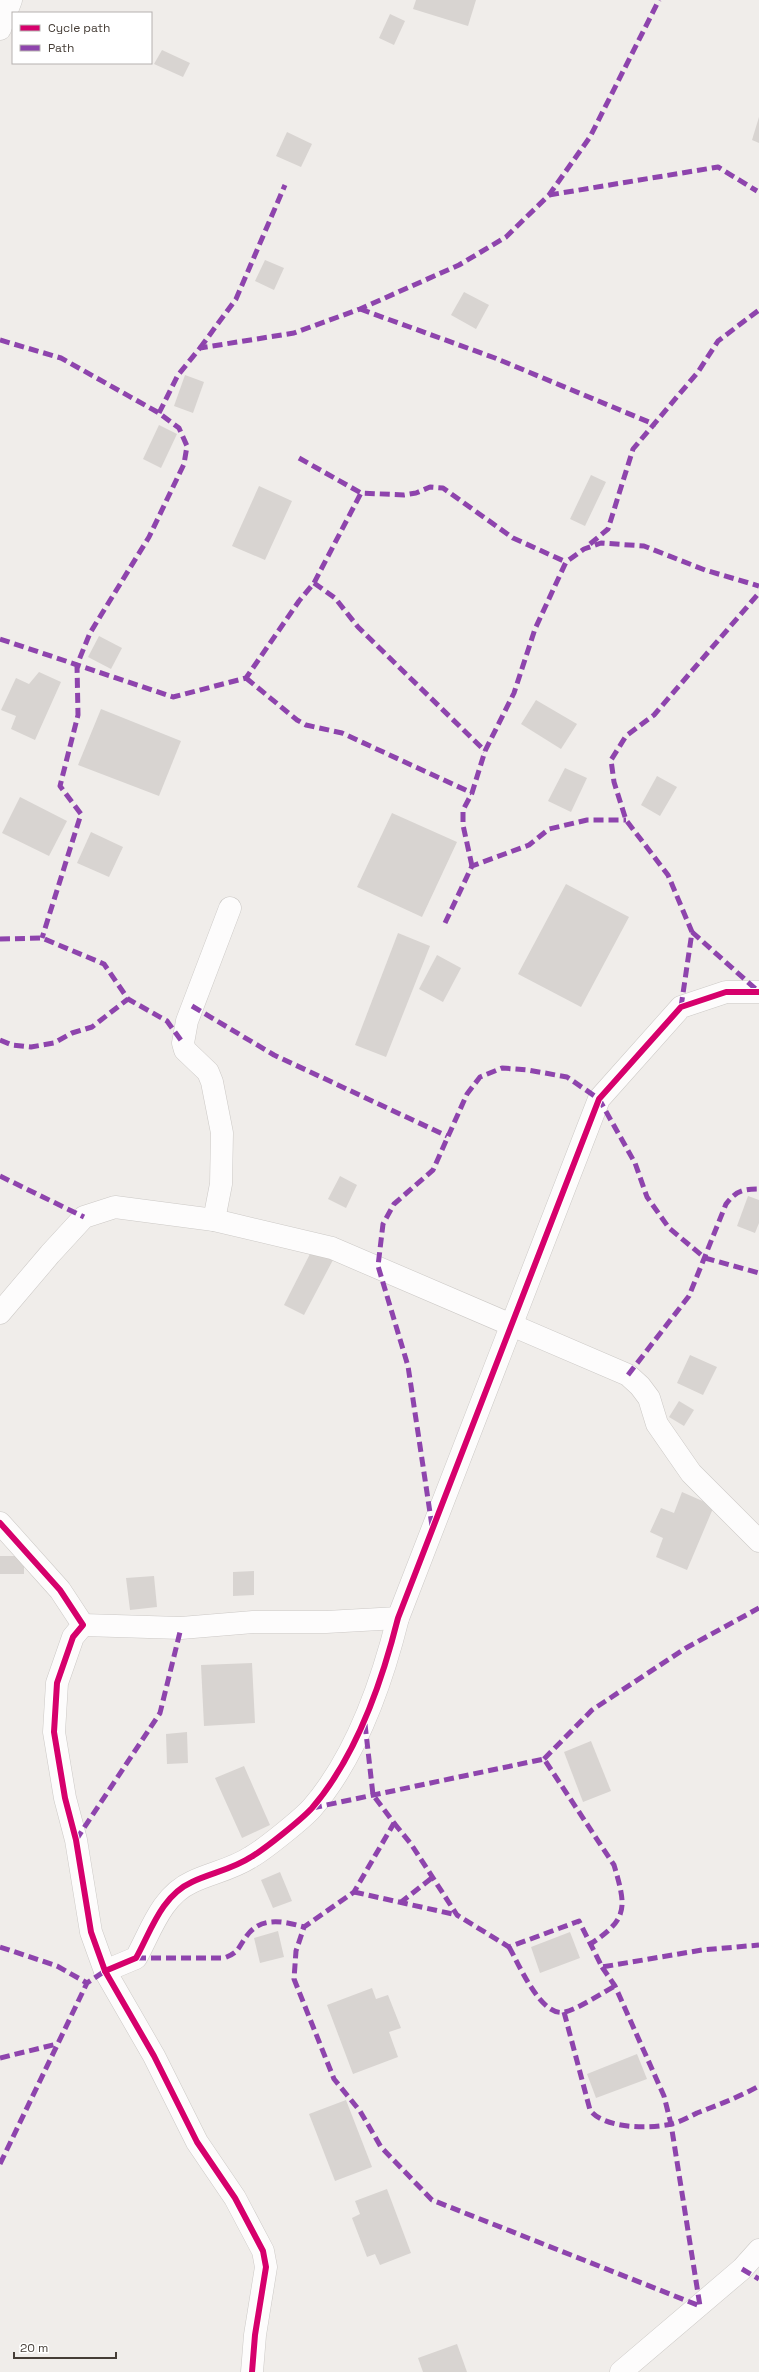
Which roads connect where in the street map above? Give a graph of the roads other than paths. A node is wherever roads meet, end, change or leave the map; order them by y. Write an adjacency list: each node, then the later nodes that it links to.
1 (11, 0): 2 (street)
2 (0, 29)
3 (230, 908): 5 (street)
4 (759, 992): 7 (street)
5 (214, 1220): 6 (street); 7 (street)
6 (0, 1313)
7 (513, 1326): 9 (street); 10 (street)
8 (0, 1523): 11 (street)
9 (759, 1541)
10 (398, 1618): 11 (street); 12 (street)
11 (84, 1625): 12 (street)
12 (105, 1971): 14 (street)
13 (759, 2250): 15 (street)
14 (252, 2372)
15 (621, 2372)

